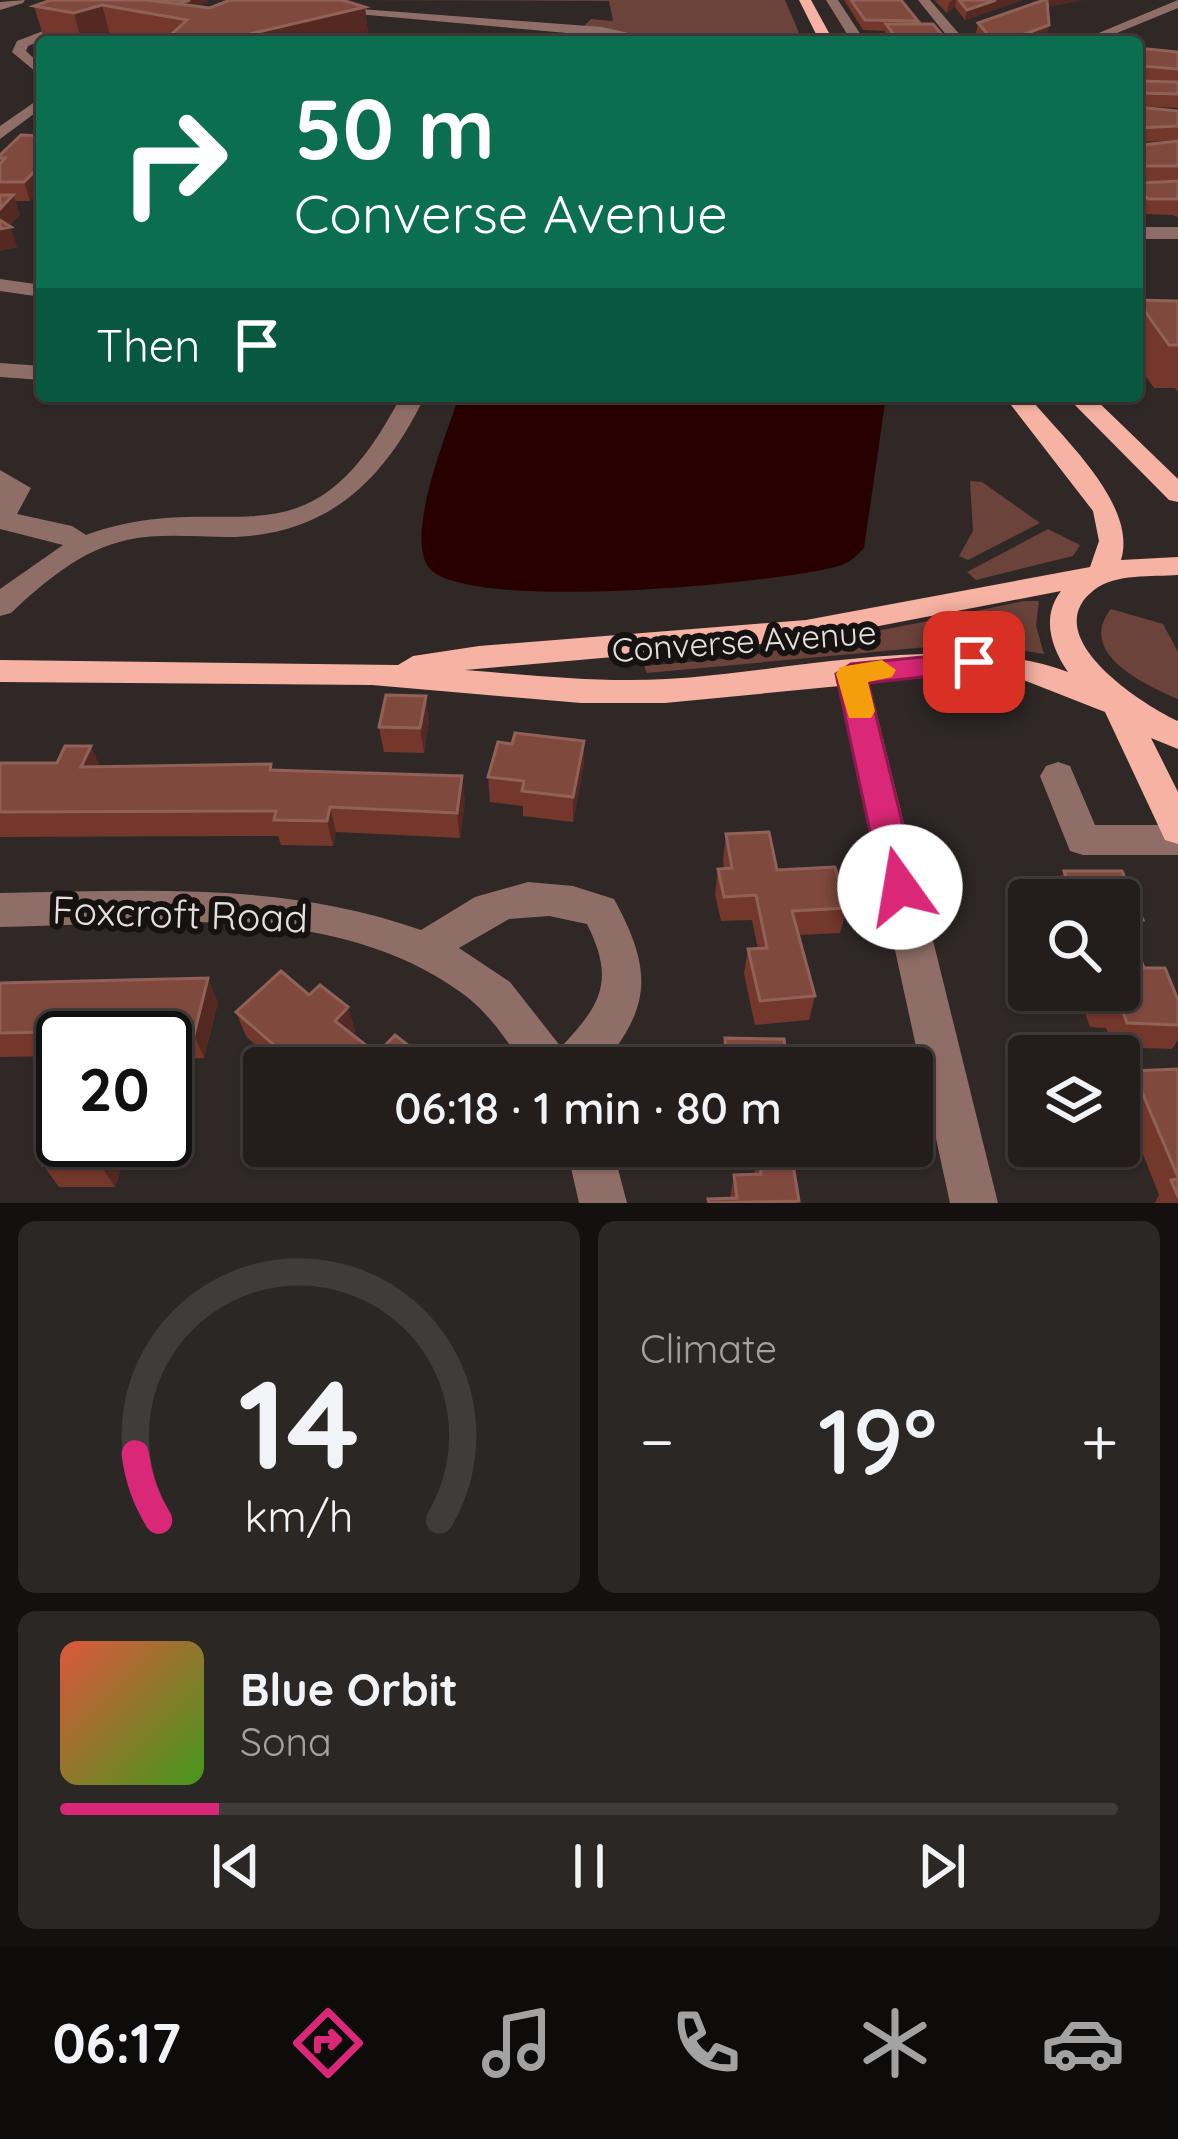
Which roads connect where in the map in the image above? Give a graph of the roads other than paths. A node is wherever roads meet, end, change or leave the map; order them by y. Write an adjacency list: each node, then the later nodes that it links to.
1 (20, 0): 8 (street)
2 (134, 0): 11 (street)
3 (805, 0): 18 (main road)
4 (832, 0): 19 (street)
5 (924, 0): 20 (street)
6 (241, 4): 7 (street); 9 (street)
7 (223, 5)
8 (0, 6)
9 (297, 13): 12 (street); 17 (street)
10 (1175, 14): 21 (street)
11 (79, 19): 13 (street); 14 (street)
12 (259, 20)
13 (122, 25)
14 (47, 33): 15 (street); 16 (street)
15 (41, 36)
16 (62, 36)
17 (632, 36)
18 (824, 36)
19 (855, 36)
20 (959, 36)
21 (1104, 36)
22 (36, 38): 23 (street)
23 (28, 62): 24 (street); 25 (street)
24 (0, 66)
25 (36, 68)
26 (36, 106): 27 (street)
27 (6, 134)
28 (1143, 233): 29 (street)
29 (1178, 233)
30 (0, 285): 31 (street)
31 (36, 290)
32 (0, 370): 33 (street)
33 (36, 373)
34 (409, 402): 40 (street)
35 (1021, 402): 42 (main road)
36 (1084, 402): 38 (main road)
37 (0, 478): 39 (street)
38 (1178, 494)
39 (1, 520): 40 (street)
40 (83, 545): 43 (street)
41 (1178, 566): 42 (main road, Converse Avenue)
42 (1099, 574): 45 (main road, Converse Avenue); 47 (main road)
43 (0, 606)
44 (0, 671): 45 (main road, Converse Avenue)
45 (373, 674): 46 (main road, Converse Avenue)
46 (851, 674): 47 (main road, Converse Avenue); 58 (street)
47 (1118, 705): 48 (main road); 50 (main road)
48 (1178, 736)
49 (1058, 776): 51 (street)
50 (1178, 829)
51 (1178, 840)
52 (0, 910): 53 (street, Foxcroft Road)
53 (426, 949): 54 (street, Foxcroft Road); 55 (street)
54 (536, 1047)
55 (591, 1047)
56 (594, 1167): 57 (street)
57 (603, 1203)
58 (974, 1203)

